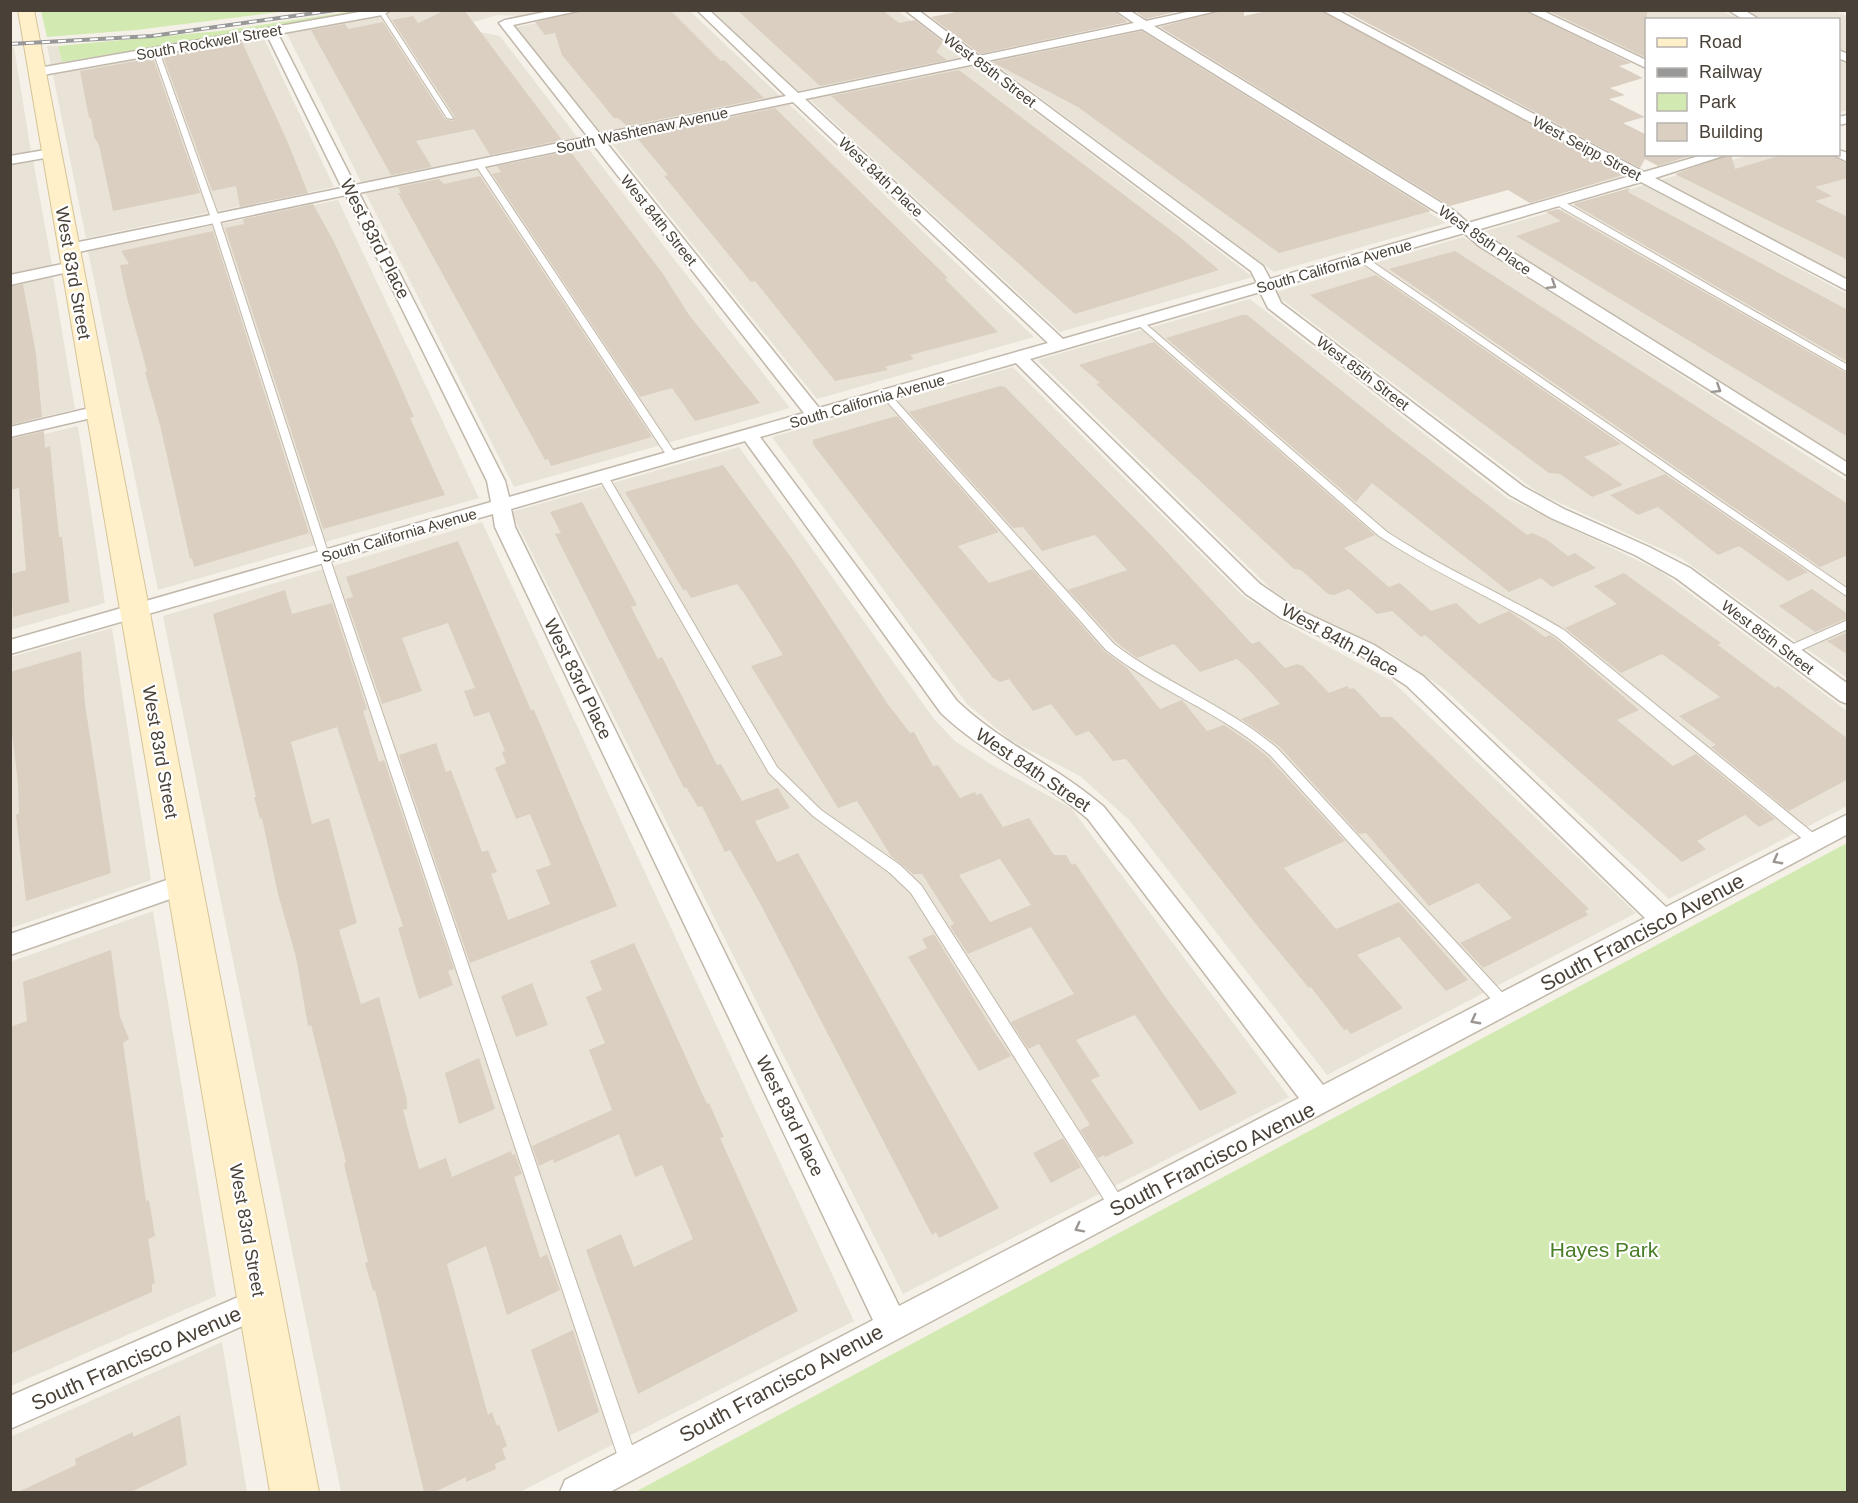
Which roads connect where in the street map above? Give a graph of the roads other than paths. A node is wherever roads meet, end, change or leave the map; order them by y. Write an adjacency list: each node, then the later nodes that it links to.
1 (26, 10): 17 (street, West 83rd Street)
2 (577, 10): 20 (street, West 84th Street)
3 (702, 10): 18 (street, West 84th Place)
4 (910, 10): 15 (street, West 85th Street)
5 (1120, 10): 12 (street, West 85th Place)
6 (1215, 10): 12 (street, South Washtenaw Avenue)
7 (1327, 10): 25 (street, West Seipp Street)
8 (1531, 10): 16 (street)
9 (1733, 10): 11 (street)
10 (382, 12): 13 (street, South Rockwell Street); 19 (lane)
11 (1751, 18)
12 (1144, 25): 15 (street, South Washtenaw Avenue); 29 (street, West 85th Place)
13 (271, 31): 14 (street, South Rockwell Street); 26 (street, West 83rd Place)
14 (156, 51): 17 (street, South Rockwell Street); 28 (lane)
15 (977, 60): 18 (street, South Washtenaw Avenue); 33 (street, West 85th Street)
16 (1645, 63)
17 (37, 72): 21 (street, West 83rd Street)
18 (796, 98): 20 (street, South Washtenaw Avenue); 36 (street, West 84th Place)
19 (450, 118)
20 (595, 140): 24 (street, South Washtenaw Avenue); 41 (street, West 84th Street)
21 (51, 153): 23 (street); 30 (street, West 83rd Street)
22 (1716, 156): 25 (street, South California Avenue)
23 (10, 160)
24 (479, 164): 26 (street, South Washtenaw Avenue); 44 (lane)
25 (1642, 178): 27 (street, South California Avenue); 34 (street, West Seipp Street)
26 (351, 191): 28 (street, South Washtenaw Avenue); 47 (street, West 83rd Place)
27 (1558, 202): 29 (street, South California Avenue); 38 (lane)
28 (215, 218): 30 (street, South Washtenaw Avenue); 48 (lane)
29 (1466, 228): 31 (street, South California Avenue); 45 (street, West 85th Place, one-way to 45)
30 (70, 258): 32 (street, South Washtenaw Avenue); 40 (street, West 83rd Street)
31 (1361, 258): 33 (street, South California Avenue); 49 (lane)
32 (10, 280)
33 (1265, 286): 35 (street, South California Avenue); 53 (street, West 85th Street)
34 (1848, 286)
35 (1140, 322): 36 (street, South California Avenue); 56 (lane)
36 (1060, 345): 37 (street, South California Avenue)
37 (1019, 357): 39 (street, South California Avenue); 58 (street, West 84th Place)
38 (1848, 369)
39 (886, 395): 41 (street, South California Avenue); 60 (lane)
40 (98, 411): 42 (street); 50 (street, West 83rd Street)
41 (815, 416): 43 (street, South California Avenue)
42 (10, 432)
43 (750, 434): 44 (street, South California Avenue); 61 (street, West 84th Street)
44 (672, 456): 46 (street, South California Avenue)
45 (1848, 471)
46 (603, 476): 47 (street, South California Avenue); 62 (lane)
47 (501, 506): 48 (street, South California Avenue); 64 (street, West 83rd Place)
48 (325, 556): 50 (street, South California Avenue); 66 (lane)
49 (1848, 594)
50 (135, 611): 52 (street, South California Avenue); 57 (street, West 83rd Street)
51 (1848, 624): 53 (lane)
52 (10, 647)
53 (1788, 651): 54 (street, West 85th Street)
54 (1848, 696)
55 (1848, 823): 56 (street, South Francisco Avenue)
56 (1814, 841): 58 (street, South Francisco Avenue, one-way to 58)
57 (184, 884): 59 (street); 63 (street, West 83rd Street)
58 (1664, 920): 60 (street, South Francisco Avenue)
59 (10, 945)
60 (1504, 1005): 61 (street, South Francisco Avenue, one-way to 61)
61 (1320, 1103): 62 (street, South Francisco Avenue)
62 (1118, 1207): 64 (street, South Francisco Avenue, one-way to 64)
63 (261, 1302): 65 (street, South Francisco Avenue); 67 (street, West 83rd Street)
64 (892, 1325): 66 (street, South Francisco Avenue)
65 (10, 1413)
66 (629, 1464): 68 (street, South Francisco Avenue)
67 (295, 1492)
68 (577, 1492)

